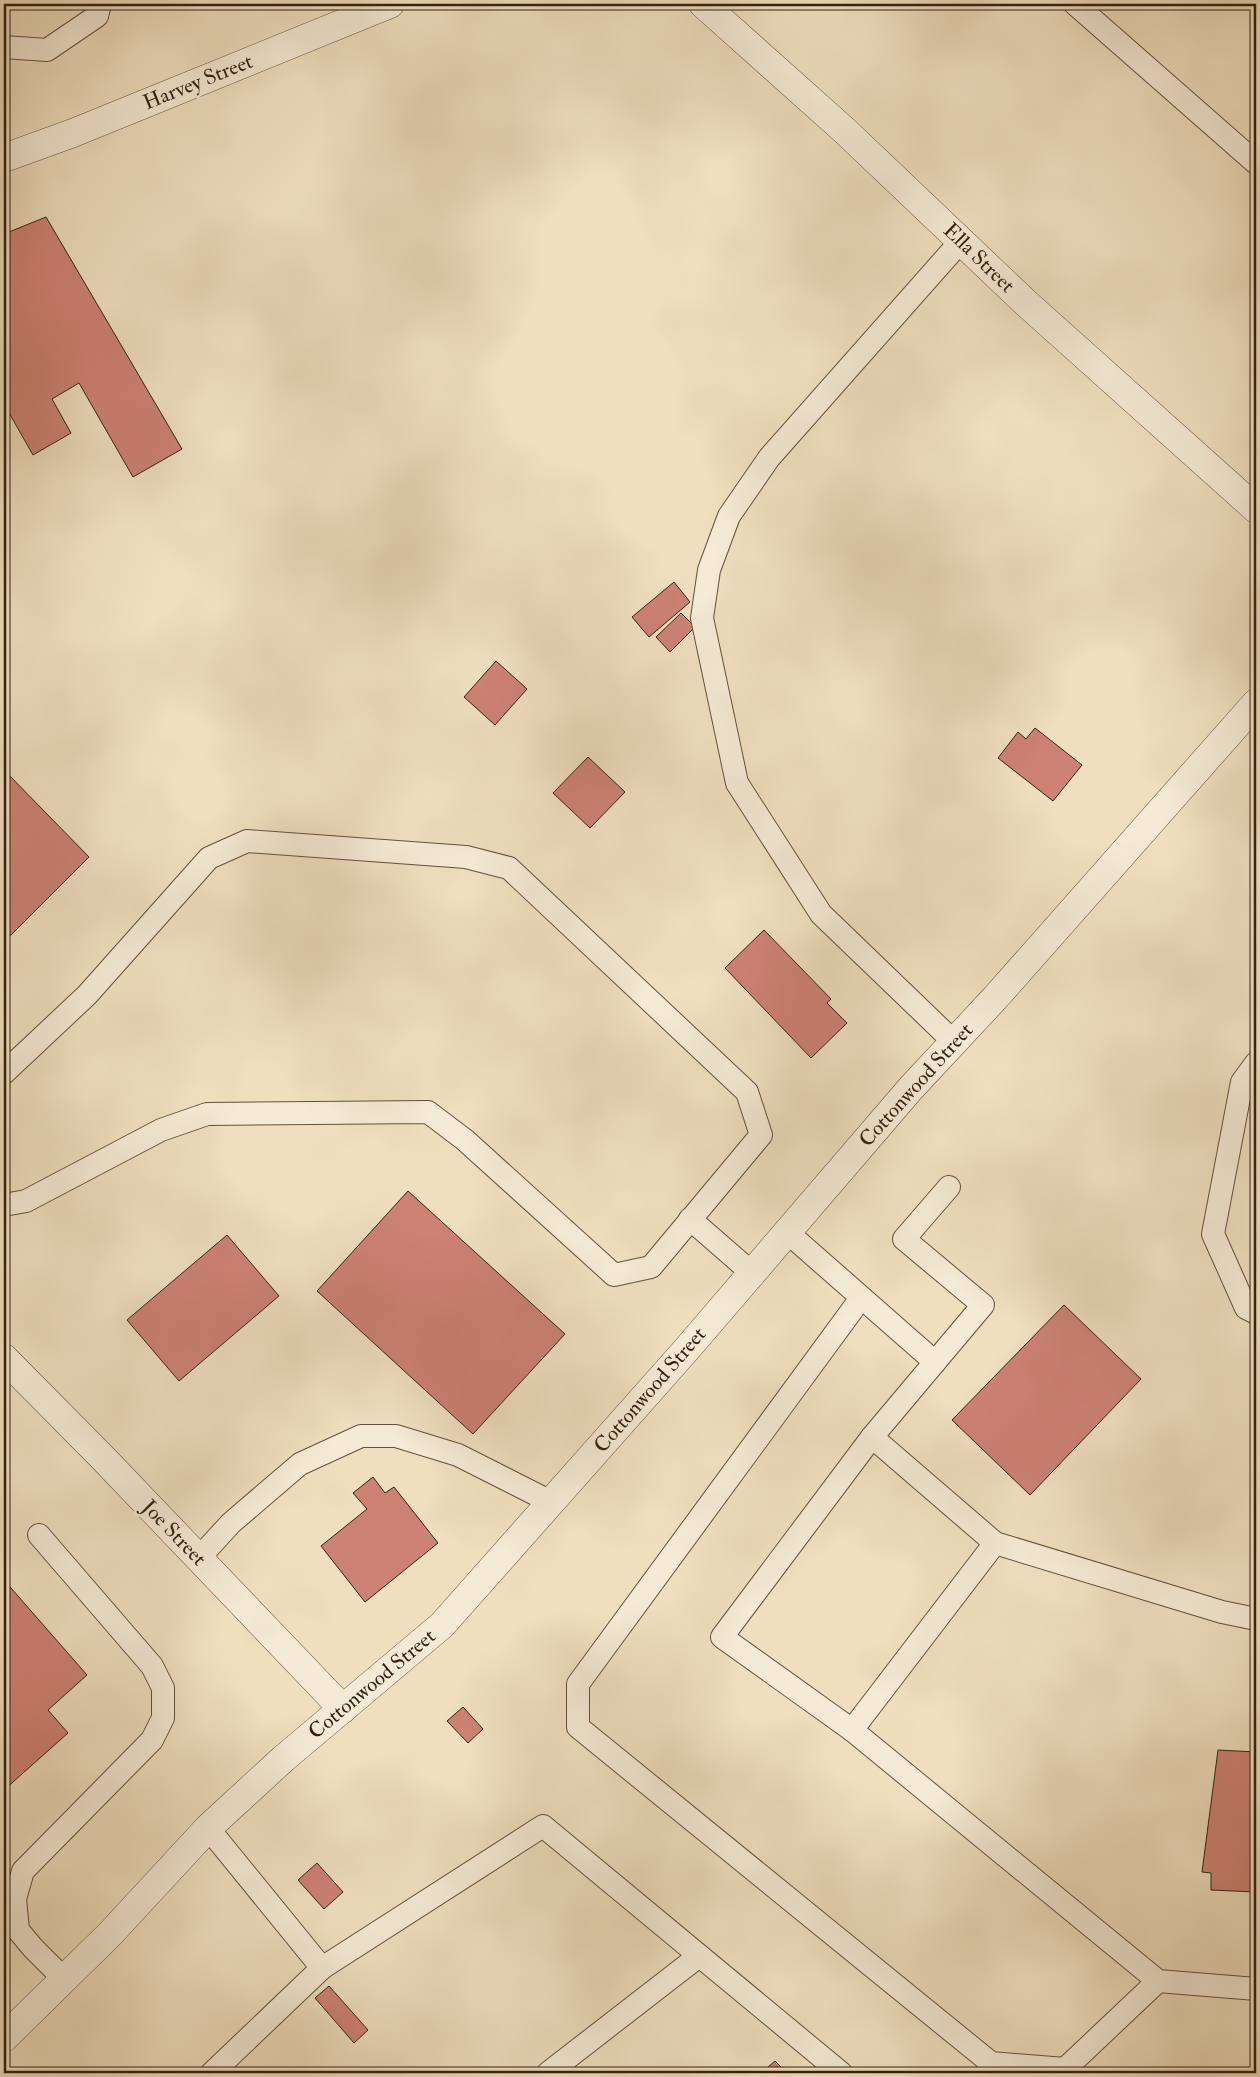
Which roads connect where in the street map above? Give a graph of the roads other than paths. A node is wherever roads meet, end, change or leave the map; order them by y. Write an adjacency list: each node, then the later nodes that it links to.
1 (100, 4): 5 (lane)
2 (390, 4): 6 (street, Harvey Street)
3 (703, 4): 8 (street, Ella Street)
4 (1075, 4): 7 (lane)
5 (4, 47)
6 (4, 158)
7 (1256, 162)
8 (961, 241): 9 (street, Ella Street); 11 (lane)
9 (1256, 509)
10 (1256, 703): 11 (street, Cottonwood Street)
11 (954, 1042): 17 (street, Cottonwood Street)
12 (1256, 1063): 20 (lane)
13 (4, 1073): 16 (lane)
14 (949, 1187): 22 (lane)
15 (4, 1206): 16 (lane)
16 (690, 1219): 18 (lane)
17 (787, 1232): 18 (street, Cottonwood Street); 19 (lane)
18 (752, 1273): 24 (street, Cottonwood Street)
19 (861, 1298): 22 (lane); 35 (lane)
20 (1256, 1313)
21 (4, 1358): 27 (street, Joe Street)
22 (935, 1362): 23 (lane)
23 (872, 1437): 26 (lane); 30 (lane)
24 (552, 1502): 27 (lane); 29 (street, Cottonwood Street)
25 (39, 1535): 34 (lane)
26 (995, 1542): 28 (lane); 30 (lane)
27 (198, 1558): 29 (street, Joe Street)
28 (1256, 1619)
29 (343, 1709): 31 (street, Cottonwood Street)
30 (852, 1730): 35 (lane)
31 (208, 1828): 33 (lane); 34 (street, Cottonwood Street)
32 (699, 1956): 33 (lane); 39 (lane); 40 (lane)
33 (322, 1968): 38 (lane)
34 (64, 1979): 37 (street, Cottonwood Street)
35 (1158, 1981): 36 (lane)
36 (1256, 1989)
37 (4, 2038)
38 (216, 2072)
39 (548, 2073)
40 (840, 2073)

